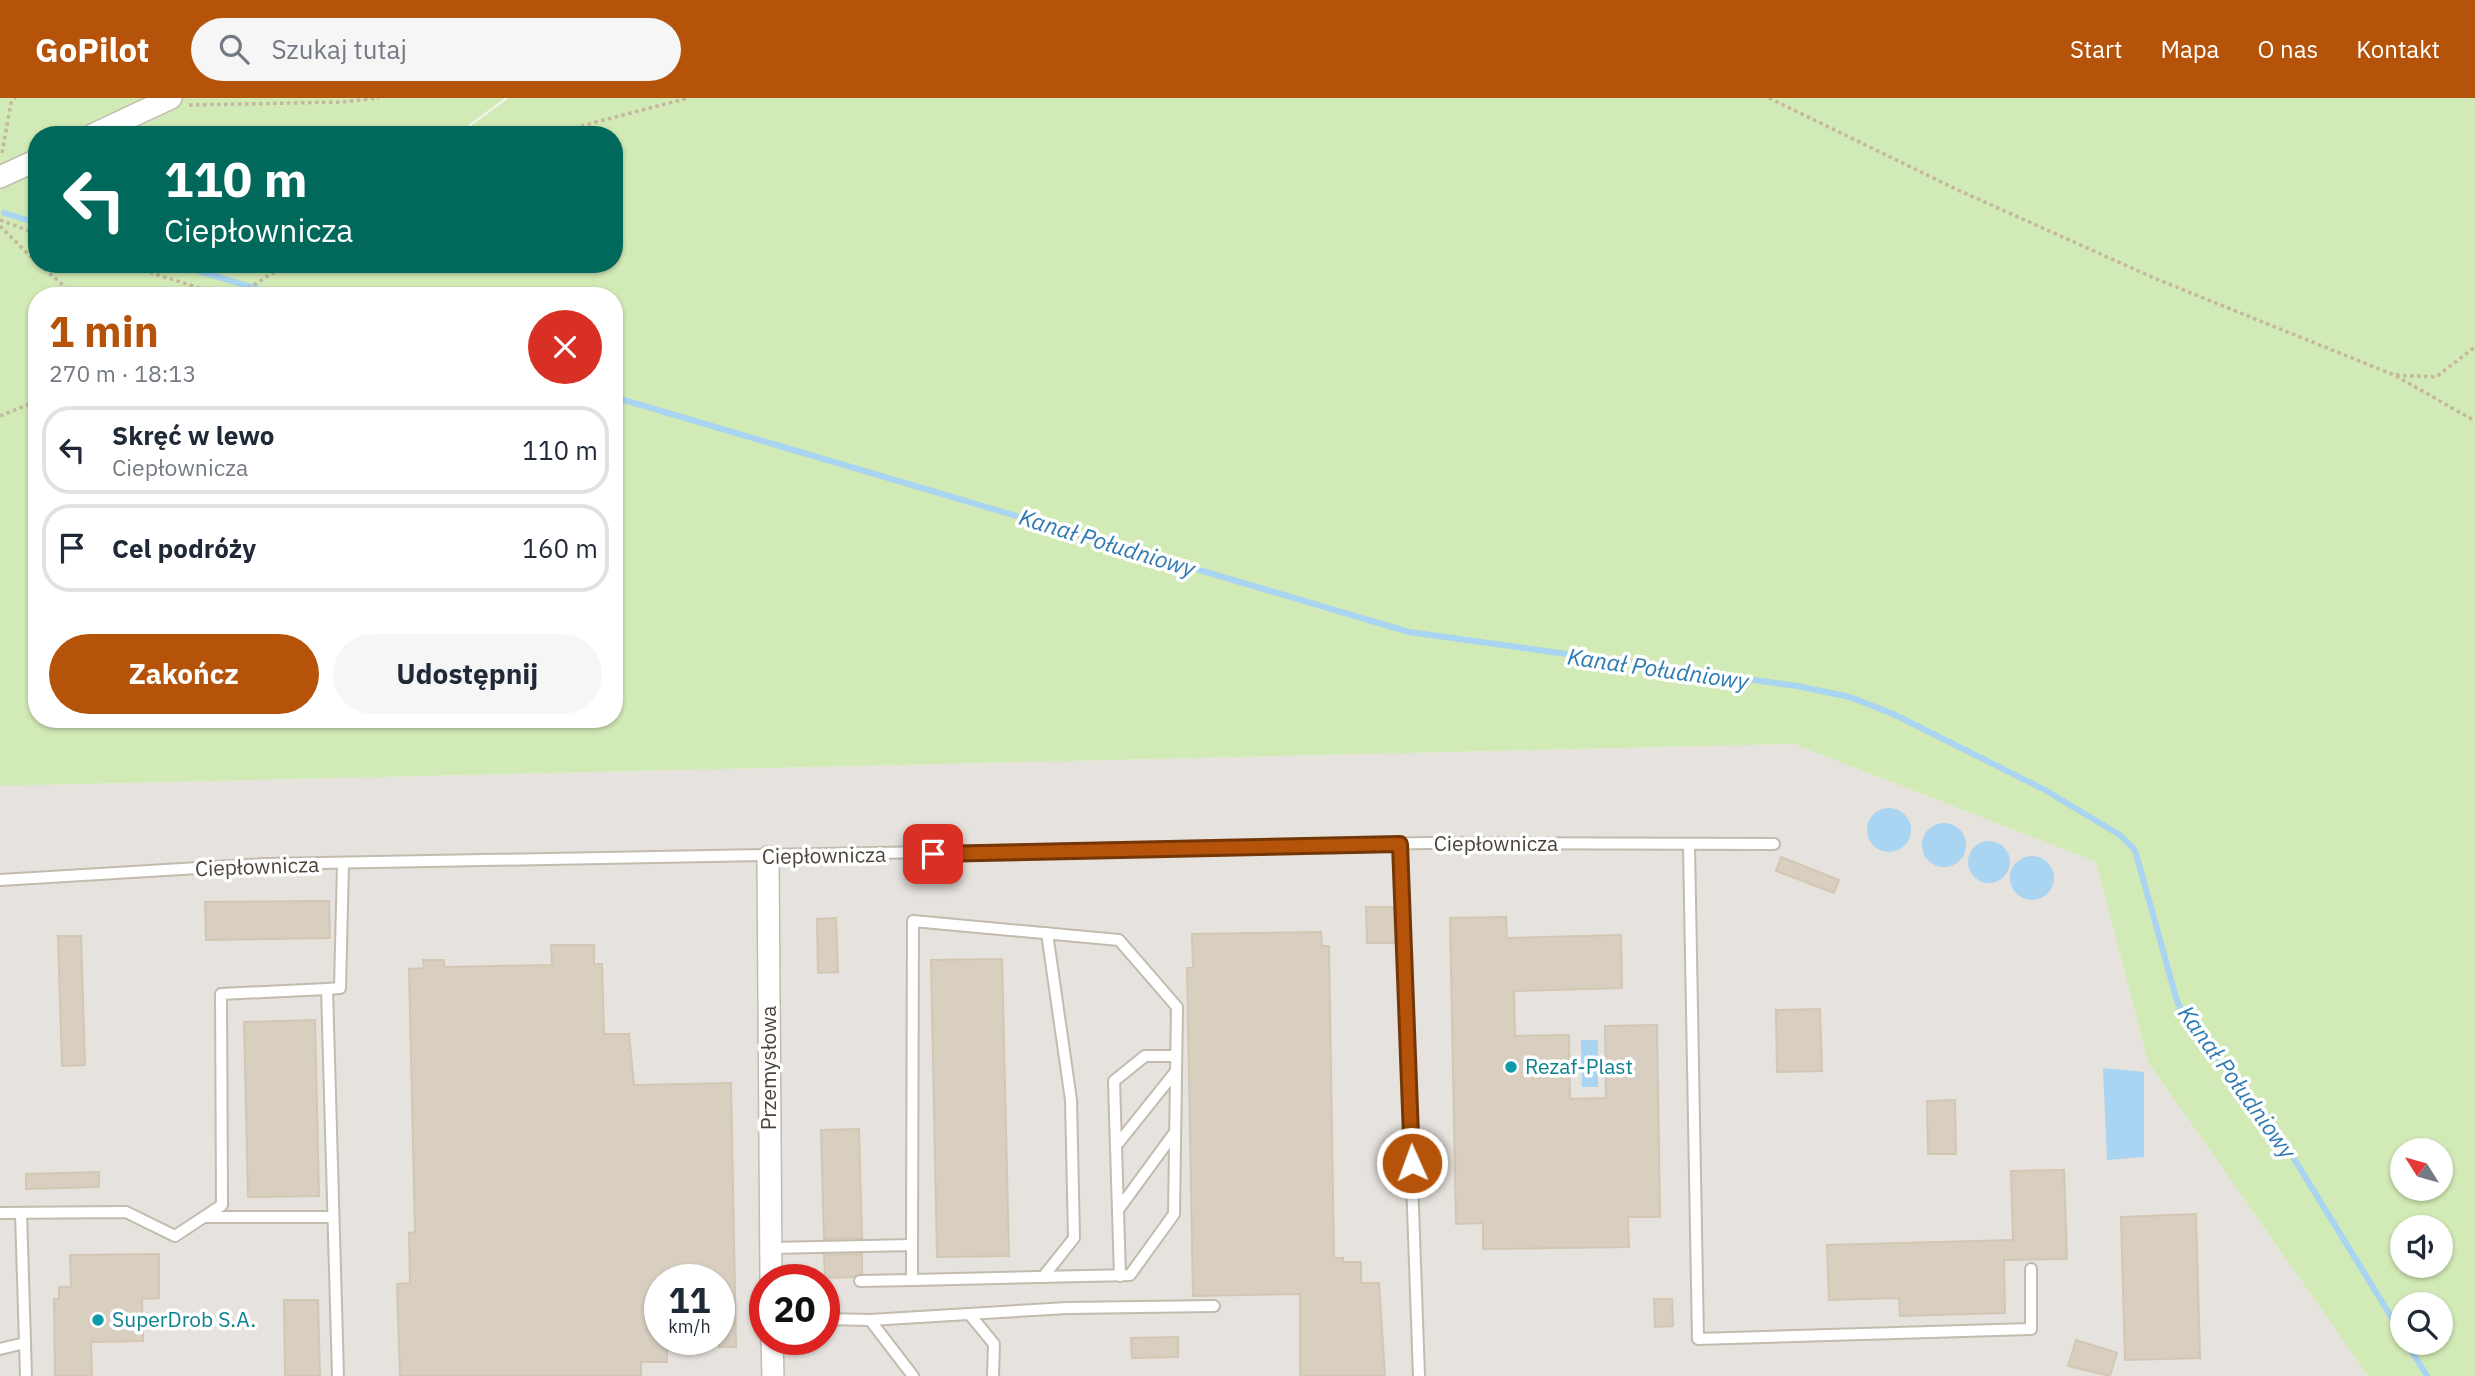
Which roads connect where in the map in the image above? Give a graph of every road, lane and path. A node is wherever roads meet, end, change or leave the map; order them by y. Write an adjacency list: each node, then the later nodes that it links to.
1 (379, 98): 5 (path)
2 (688, 98): 7 (path)
3 (1769, 98): 21 (path)
4 (12, 100): 8 (path)
5 (165, 101): 6 (street)
6 (111, 126)
7 (581, 126)
8 (2, 154)
9 (28, 164): 10 (street)
10 (0, 177)
11 (0, 223): 12 (path); 13 (path)
12 (28, 231)
13 (28, 252)
14 (49, 273): 17 (path)
15 (152, 273): 18 (path)
16 (273, 273): 19 (path)
17 (65, 287)
18 (196, 287)
19 (250, 287)
20 (2475, 347): 21 (path)
21 (2394, 375): 24 (path)
22 (28, 405): 23 (path)
23 (0, 416)
24 (2475, 421)
25 (1400, 844): 26 (lane, Ciepłownicza); 28 (lane, Ciepłownicza); 62 (lane)
26 (1689, 845): 27 (lane, Ciepłownicza); 45 (lane)
27 (1774, 845)
28 (768, 857): 29 (lane, Ciepłownicza); 43 (street, Przemysłowa)
29 (343, 864): 30 (lane, Ciepłownicza); 32 (lane)
30 (0, 880)
31 (1047, 933): 33 (lane); 42 (lane); 47 (lane)
32 (327, 989): 40 (lane); 41 (lane)
33 (1176, 1056): 34 (lane); 36 (lane)
34 (1176, 1071): 35 (lane); 36 (lane)
35 (1175, 1132): 37 (lane); 46 (lane)
36 (1116, 1146): 37 (lane)
37 (1118, 1210): 46 (lane)
38 (0, 1213): 39 (lane)
39 (21, 1213): 40 (lane); 54 (lane)
40 (207, 1217): 41 (lane)
41 (332, 1217): 58 (lane)
42 (912, 1245): 43 (lane); 48 (lane)
43 (771, 1248): 44 (street, Przemysłowa)
44 (771, 1264)
45 (2031, 1269)
46 (1120, 1276): 47 (lane)
47 (1044, 1277): 48 (lane)
48 (912, 1280): 49 (lane)
49 (860, 1281)
50 (1214, 1306): 51 (lane)
51 (971, 1316): 53 (lane); 61 (lane)
52 (840, 1319): 53 (lane)
53 (870, 1320): 60 (lane)
54 (25, 1343): 55 (lane); 57 (lane)
55 (0, 1349)
56 (772, 1355): 59 (street)
57 (26, 1376)
58 (338, 1376)
59 (773, 1376)
60 (913, 1376)
61 (993, 1376)
62 (1419, 1376)

